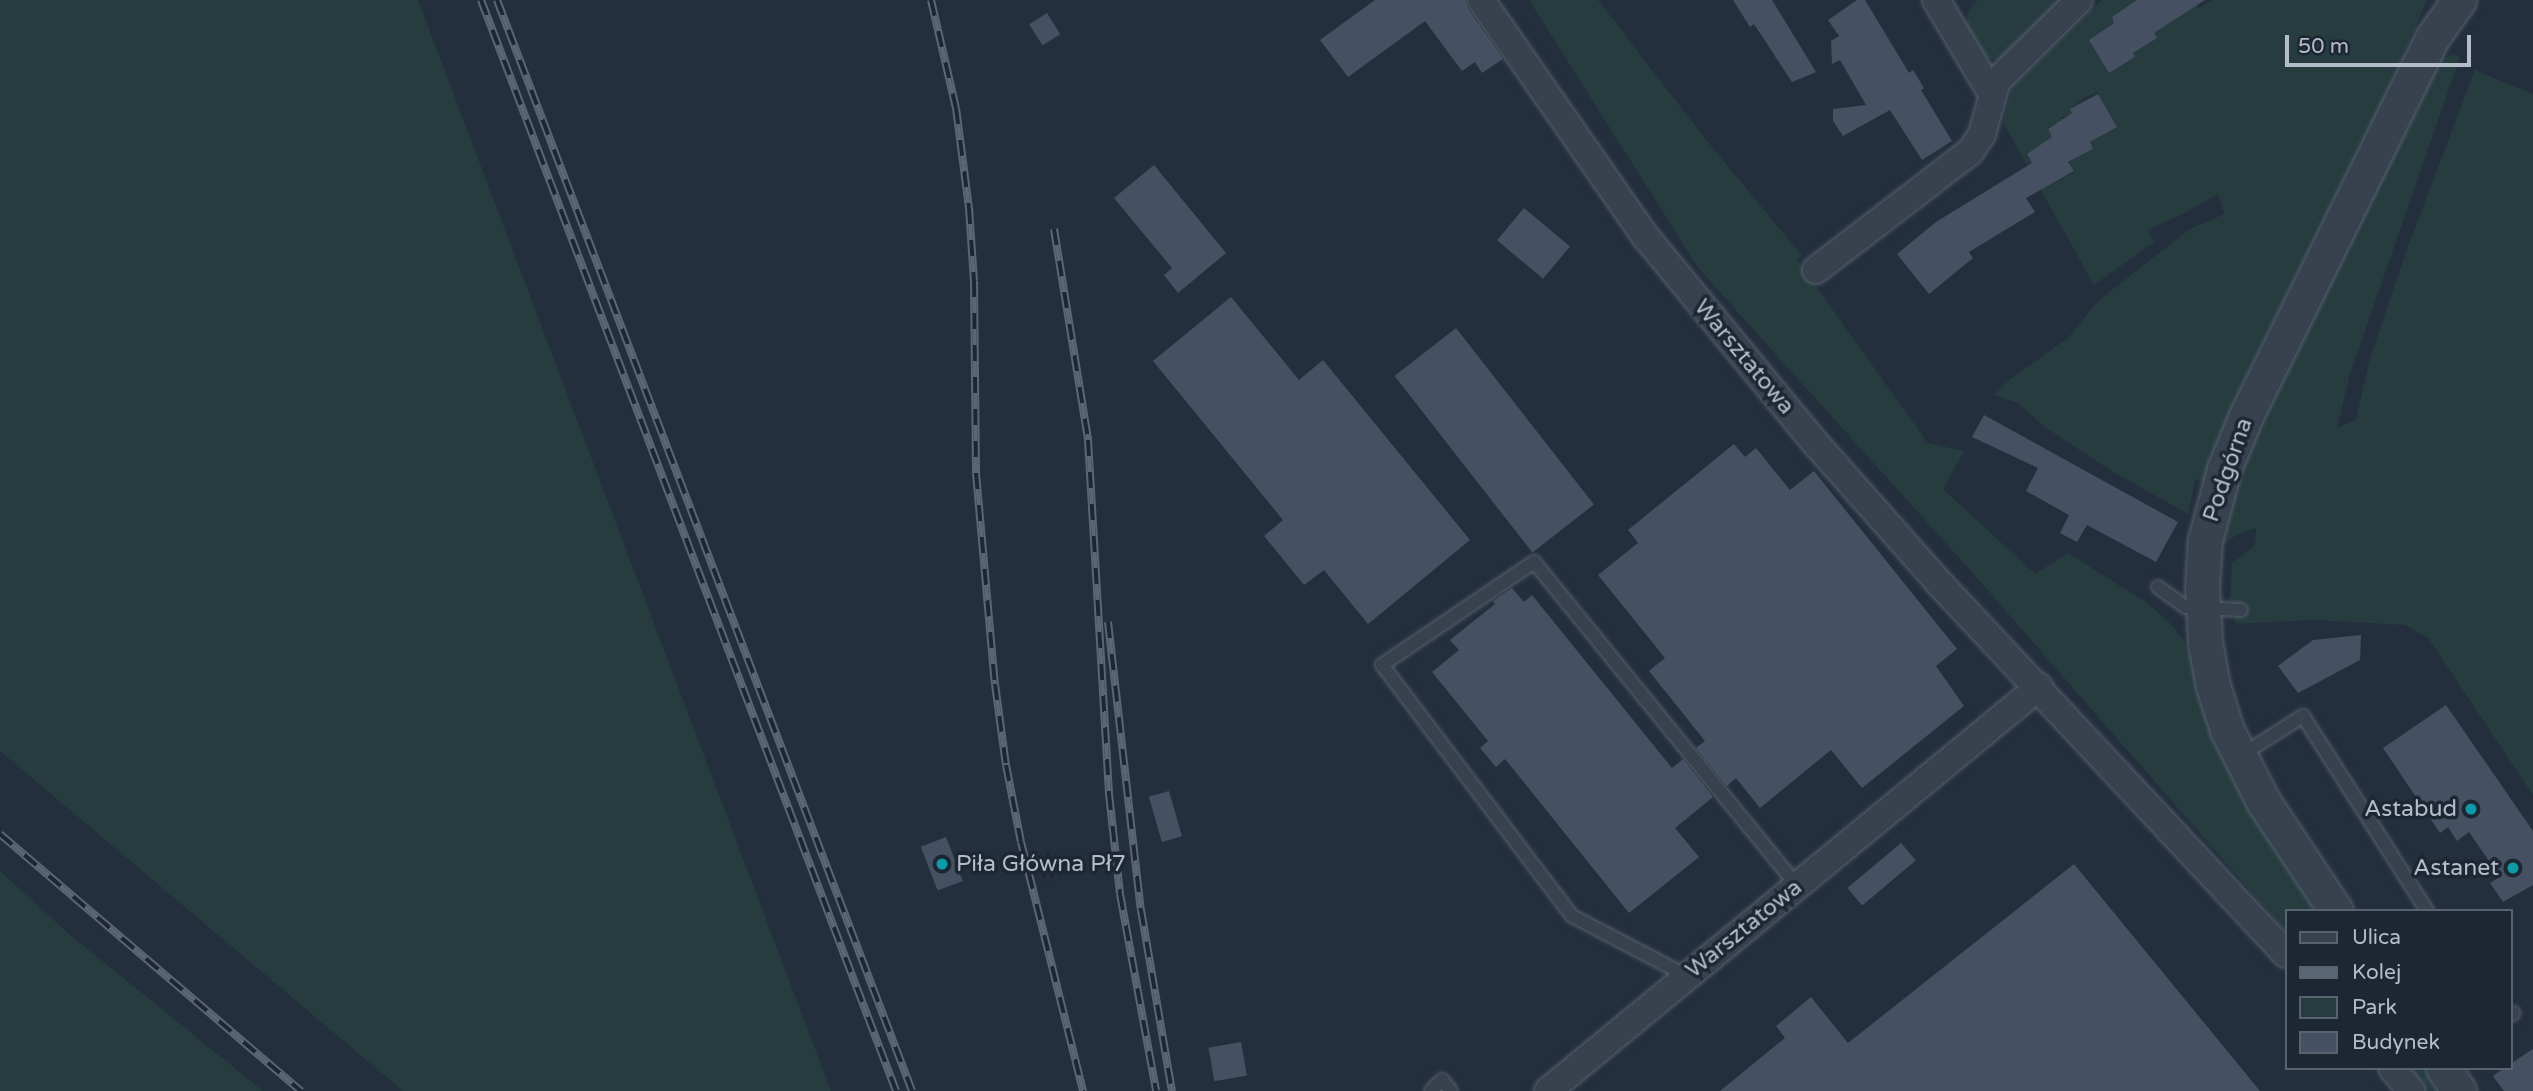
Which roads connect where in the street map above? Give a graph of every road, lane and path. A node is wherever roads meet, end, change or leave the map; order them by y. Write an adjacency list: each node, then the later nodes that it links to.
1 (1481, 0): 12 (street, Warsztatowa)
2 (2079, 0): 7 (street)
3 (2440, 0): 6 (street, Podgórna)
4 (2459, 0): 6 (street, Podgórna)
5 (1943, 2): 7 (street)
6 (2432, 38): 10 (street, Podgórna)
7 (1992, 94): 8 (street)
8 (1816, 270)
9 (2158, 587): 10 (lane)
10 (2202, 609): 11 (lane); 13 (street, Podgórna)
11 (2241, 610)
12 (2039, 688): 14 (street, Warsztatowa); 17 (street, Warsztatowa)
13 (2240, 757): 15 (street, Podgórna); 16 (lane)
14 (1797, 886): 18 (street, Warsztatowa); 18 (lane)
15 (2335, 909)
16 (2426, 909)
17 (2284, 952)
18 (1687, 976): 22 (street, Warsztatowa)
19 (2444, 1070): 23 (street)
20 (1431, 1091): 21 (lane)
21 (1451, 1091)
22 (1548, 1091)
23 (2459, 1091)

